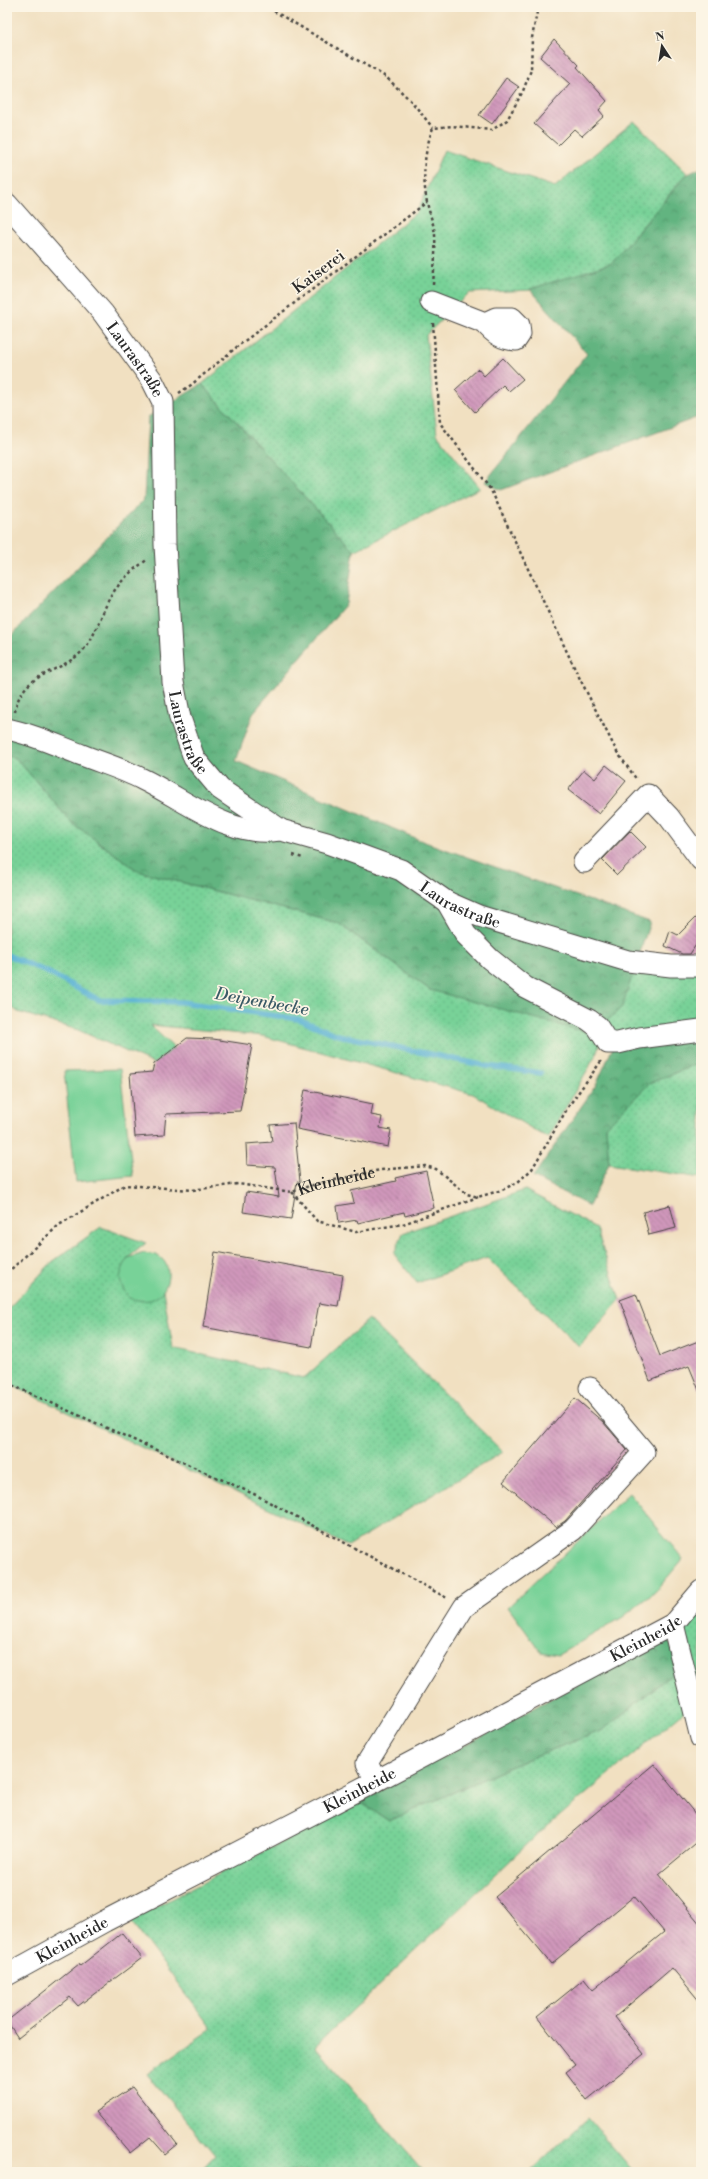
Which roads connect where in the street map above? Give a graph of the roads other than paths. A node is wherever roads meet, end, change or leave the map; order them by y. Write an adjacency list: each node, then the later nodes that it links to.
1 (7, 204): 5 (street, Laurastraße)
2 (431, 302): 3 (street)
3 (485, 323)
4 (10, 730): 5 (street)
5 (281, 830): 8 (street, Laurastraße)
6 (700, 857): 7 (street)
7 (584, 862)
8 (447, 902): 9 (street, Laurastraße); 10 (street)
9 (701, 966)
10 (701, 1030)
11 (590, 1388): 15 (street)
12 (701, 1591): 13 (street, Kleinheide)
13 (674, 1624): 14 (street); 15 (street, Kleinheide)
14 (701, 1738)
15 (376, 1781): 16 (street, Kleinheide)
16 (7, 1975)

